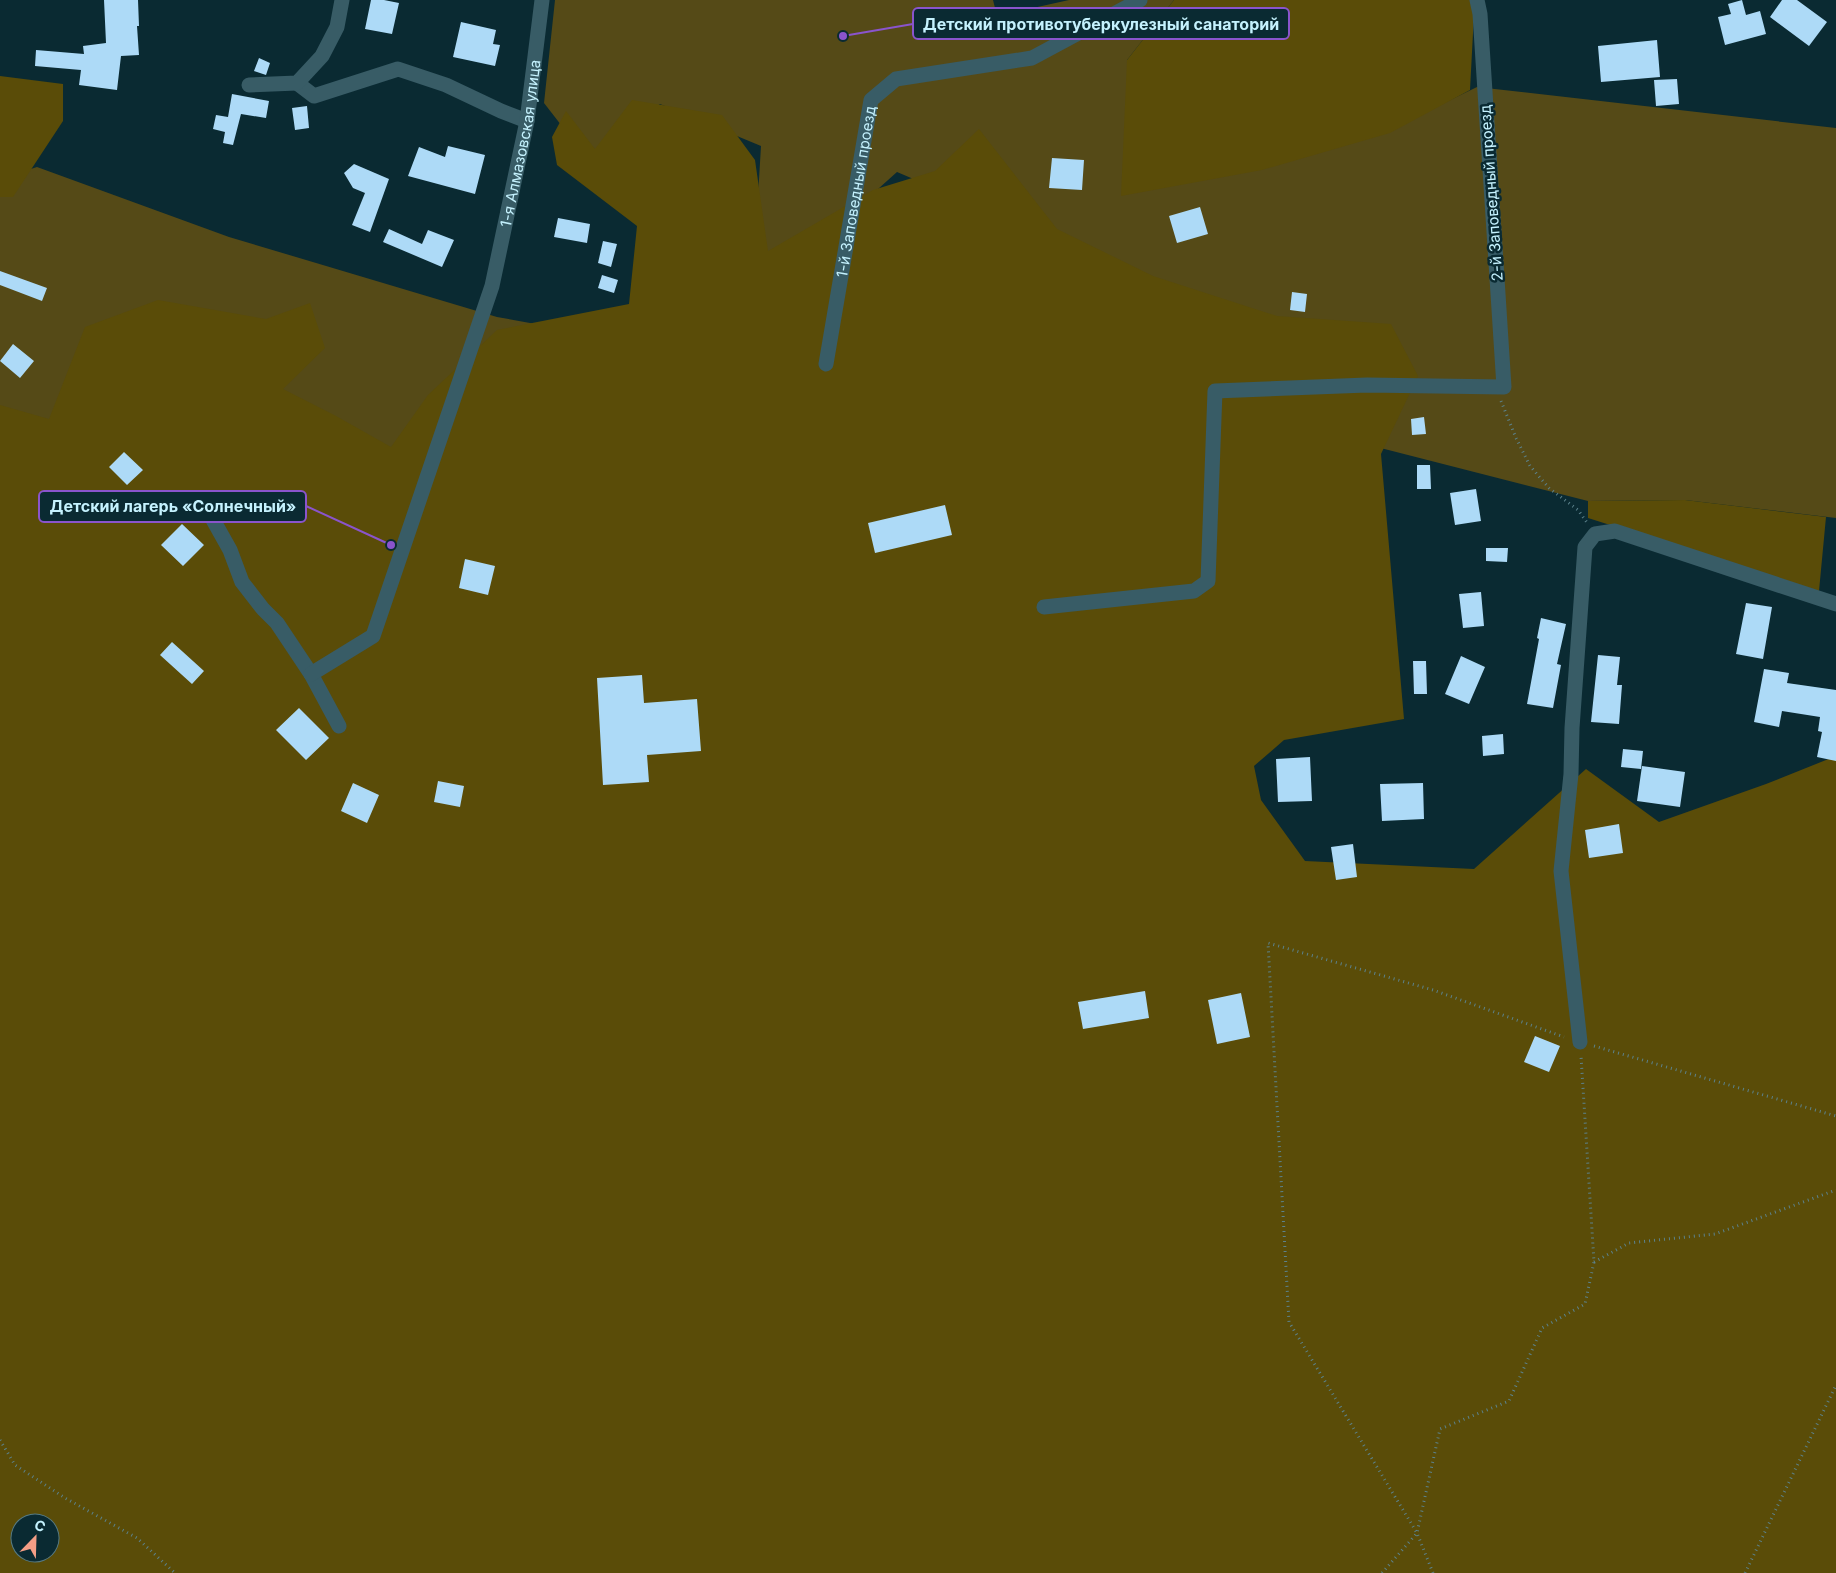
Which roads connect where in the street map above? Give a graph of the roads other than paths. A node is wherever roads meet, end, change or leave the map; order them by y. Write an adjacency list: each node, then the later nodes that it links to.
1 (342, 0): 5 (street)
2 (542, 0): 7 (street, 1-я Алмазовская улица)
3 (1140, 0): 8 (street, 1-й Заповедный проезд)
4 (1477, 0): 11 (street, 2-й Заповедный проезд)
5 (297, 83): 6 (street); 7 (street)
6 (249, 85)
7 (527, 121): 12 (street, 1-я Алмазовская улица)
8 (826, 364)
9 (207, 509): 12 (street)
10 (1836, 604): 14 (street)
11 (1044, 607)
12 (310, 674): 13 (street)
13 (339, 726)
14 (1580, 1042)

